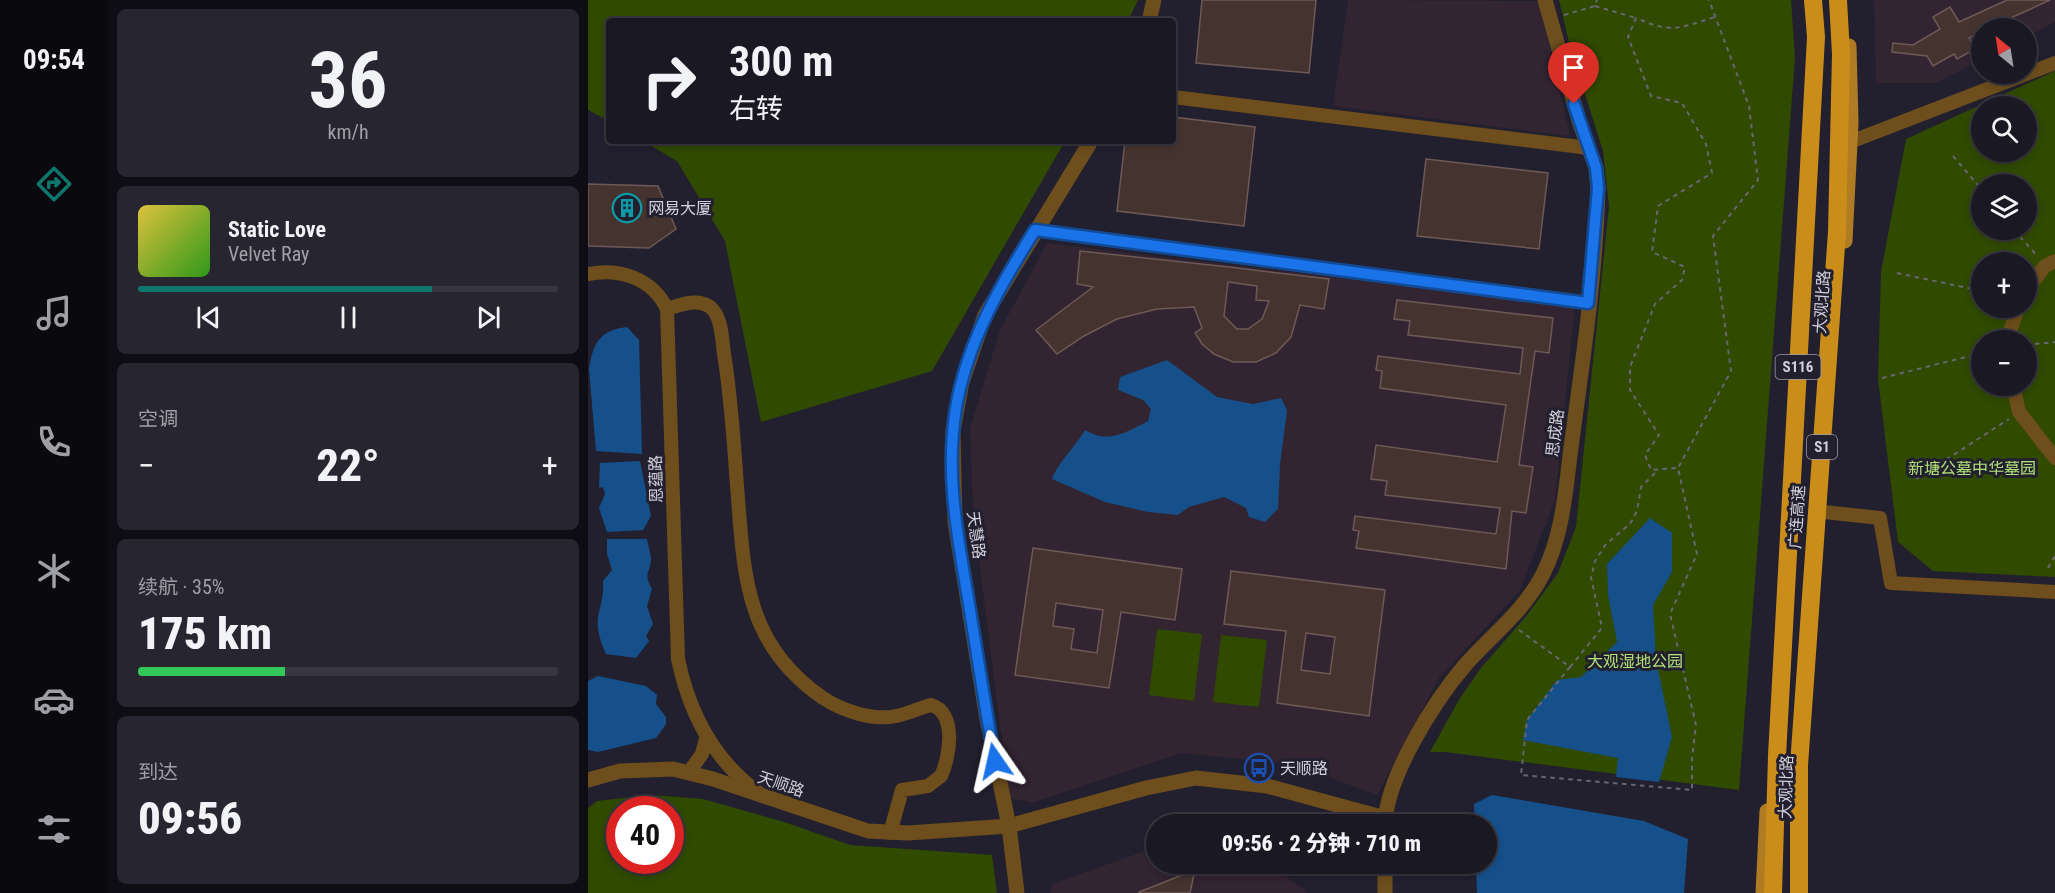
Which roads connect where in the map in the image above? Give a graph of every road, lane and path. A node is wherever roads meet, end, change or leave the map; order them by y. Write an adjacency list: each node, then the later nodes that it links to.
1 (1154, 0): 11 (street)
2 (1545, 0): 12 (street, 思成路)
3 (1597, 0): 9 (path)
4 (1709, 0): 10 (path)
5 (1808, 0): 46 (main road, 大观北路 / S116)
6 (1813, 0): 60 (highway, 广连高速 / S1, bridge)
7 (1838, 0): 61 (highway, 广连高速 / S1, bridge)
8 (1846, 0): 16 (main road, 大观北路 / S116)
9 (1595, 6): 12 (path); 13 (path)
10 (1715, 16): 13 (path); 37 (path)
11 (1150, 18)
12 (1549, 18): 18 (street, 思成路)
13 (1636, 18): 38 (path)
14 (2055, 63): 16 (street)
15 (1176, 97): 18 (street)
16 (1850, 142): 40 (main road, 大观北路 / S116)
17 (1089, 144): 21 (street, 天慧路)
18 (1589, 148): 28 (street, 思成路)
19 (1953, 156): 20 (path)
20 (1971, 177)
21 (1035, 230): 28 (street); 54 (street, 天慧路)
22 (2025, 240): 23 (path)
23 (2050, 264): 26 (street)
24 (1897, 273): 27 (path)
25 (588, 274): 29 (street)
26 (2037, 279)
27 (1971, 289)
28 (1588, 303): 44 (street, 思成路)
29 (667, 309): 48 (street, 恩蕴路); 55 (street)
30 (2055, 342): 31 (path)
31 (2037, 344)
32 (1971, 356): 33 (path)
33 (1882, 378)
34 (2015, 396): 35 (street)
35 (2019, 412): 36 (street); 39 (path)
36 (2055, 458)
37 (1678, 468): 38 (path); 45 (path)
38 (1659, 470): 45 (path)
39 (1916, 478)
40 (1824, 512): 43 (street); 47 (main road, 大观北路 / S116)
41 (2055, 556): 42 (path)
42 (2048, 568)
43 (2055, 592)
44 (1507, 621): 45 (path); 53 (street, 思成路)
45 (1570, 667)
46 (1771, 733): 47 (main road); 59 (main road, 大观北路 / S116)
47 (1807, 735): 62 (main road, 大观北路 / S116)
48 (706, 738): 49 (street); 51 (street, 恩蕴路)
49 (689, 772): 50 (street, 天顺路); 51 (street, 天顺路)
50 (588, 780)
51 (764, 796): 55 (street, 天顺路)
52 (1361, 814): 54 (street, 天顺路)
53 (1387, 814)
54 (1009, 826): 55 (street, 天顺路); 57 (street, 天慧路)
55 (890, 832)
56 (1385, 874): 58 (street)
57 (1017, 893)
58 (1385, 893)
59 (1763, 893)
60 (1773, 893)
61 (1799, 893)
62 (1806, 893)

